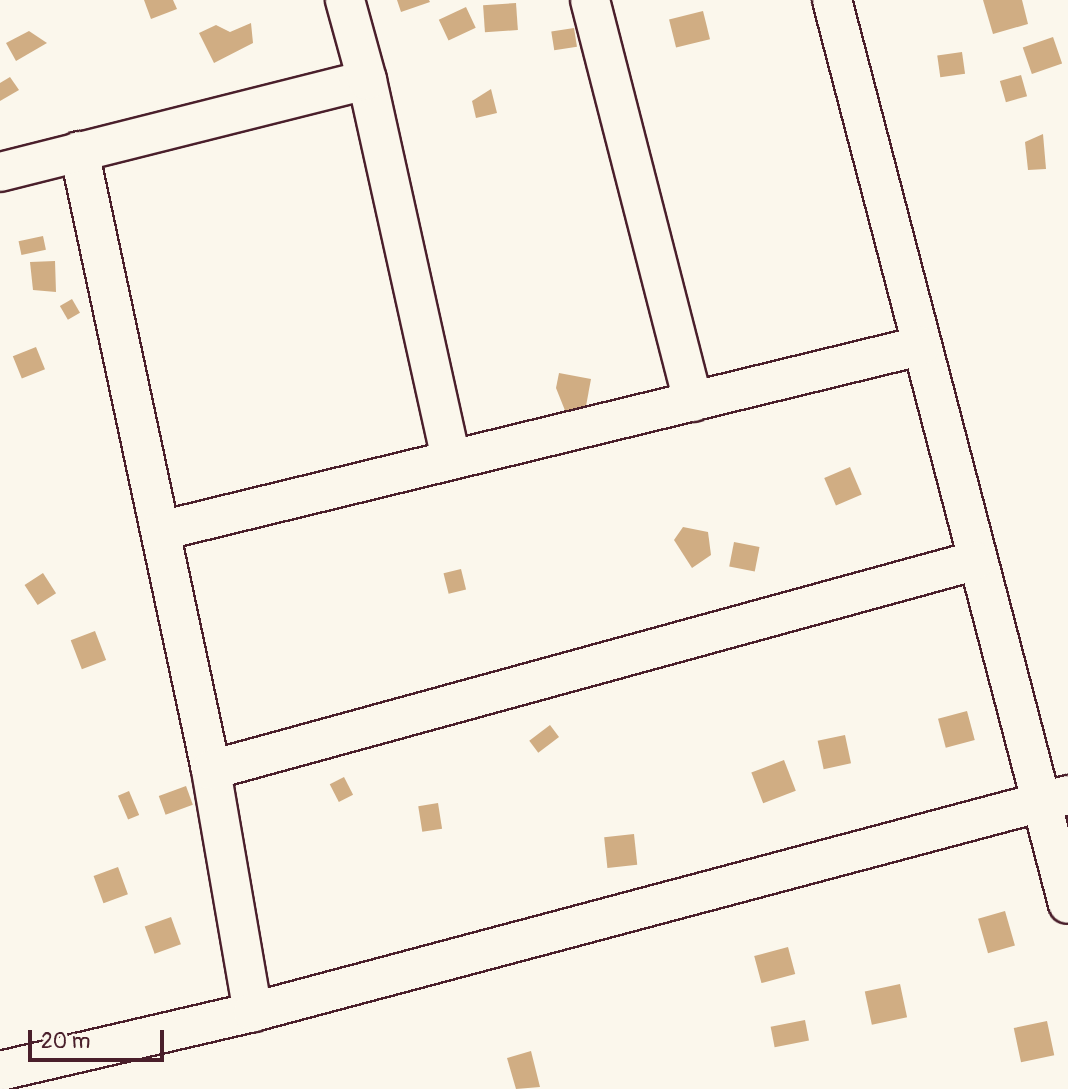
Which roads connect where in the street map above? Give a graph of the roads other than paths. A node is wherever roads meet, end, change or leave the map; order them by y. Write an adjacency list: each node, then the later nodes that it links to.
1 (345, 0): 4 (street)
2 (590, 0): 8 (street)
3 (832, 0): 7 (street)
4 (367, 80): 5 (street); 9 (street)
5 (79, 151): 6 (street); 10 (street)
6 (0, 172)
7 (920, 346): 8 (street); 11 (street)
8 (693, 401): 9 (street)
9 (451, 460): 10 (street)
10 (160, 531): 12 (street)
11 (974, 561): 12 (street); 13 (street)
12 (211, 770): 15 (street)
13 (1054, 799): 14 (street); 15 (street)
14 (1068, 904)
15 (253, 1012): 16 (street)
16 (0, 1071)

